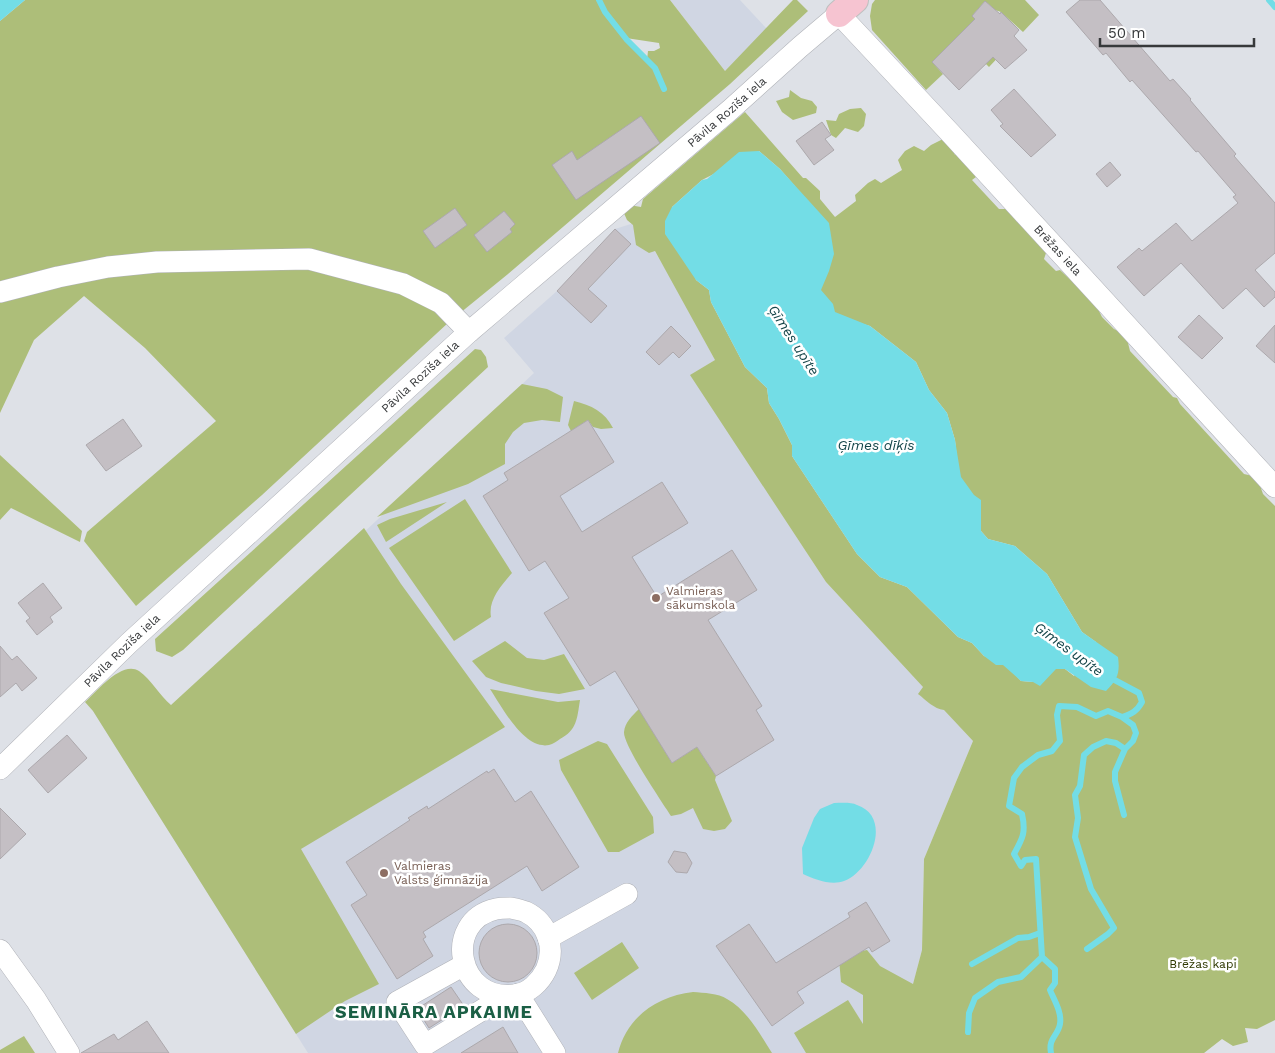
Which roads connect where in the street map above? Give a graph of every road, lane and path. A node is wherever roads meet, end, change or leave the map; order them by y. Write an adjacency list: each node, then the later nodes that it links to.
1 (847, 7): 3 (street, Pāvila Rozīša iela); 4 (street, Brēžas iela)
2 (0, 292): 3 (street)
3 (469, 332): 5 (street, Pāvila Rozīša iela)
4 (1275, 487)
5 (0, 769)
6 (627, 894): 7 (street)
7 (548, 938): 9 (street); 10 (street)
8 (0, 950): 12 (street)
9 (464, 965): 10 (street); 11 (street)
10 (512, 995): 11 (street); 13 (street)
11 (418, 1049)
12 (69, 1053)
13 (556, 1053)

